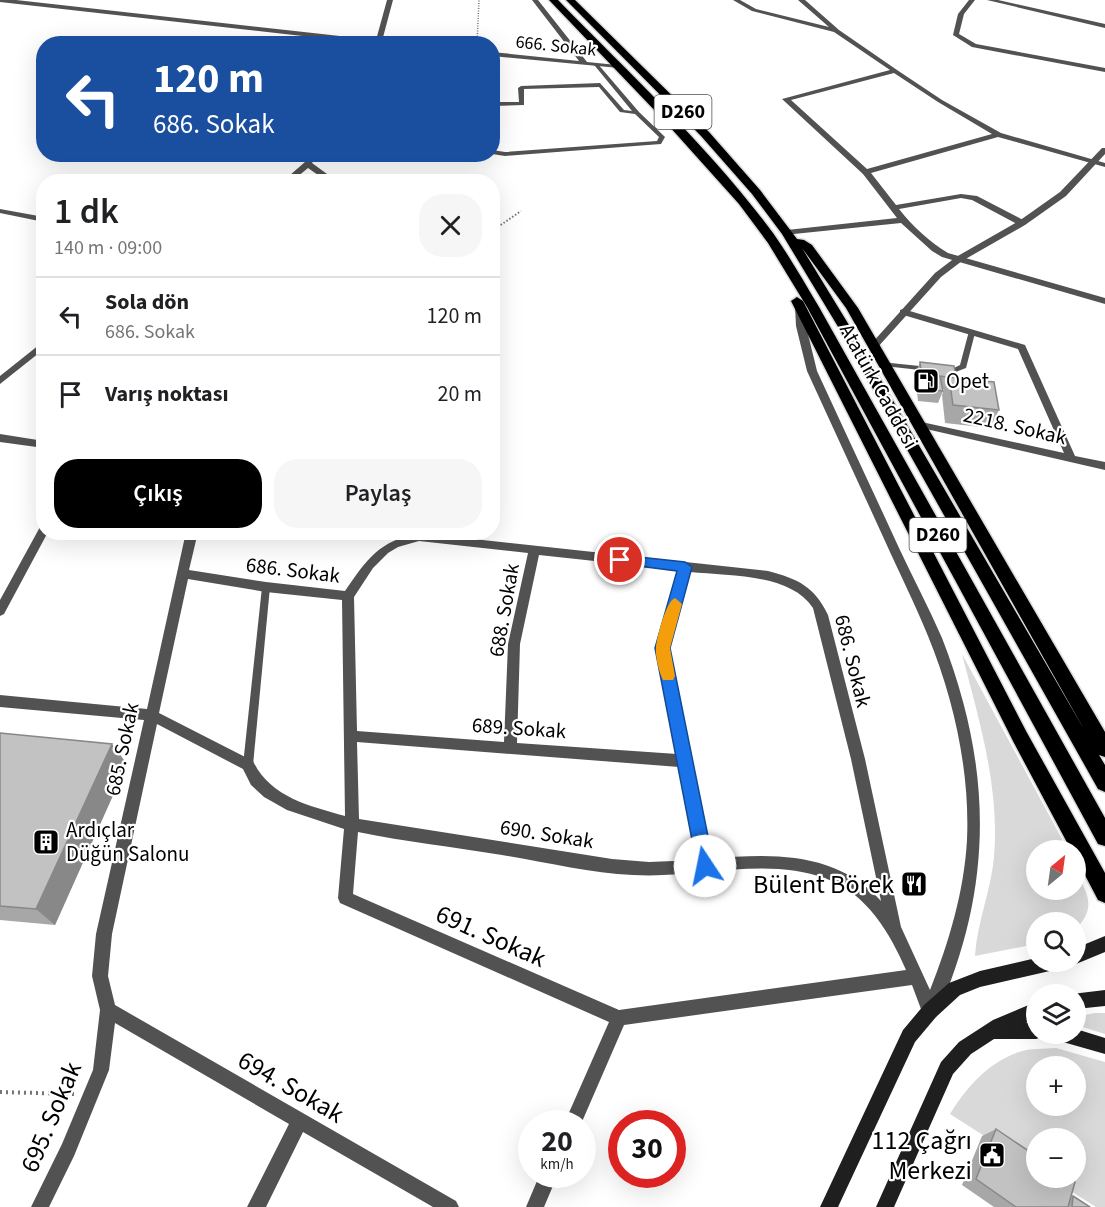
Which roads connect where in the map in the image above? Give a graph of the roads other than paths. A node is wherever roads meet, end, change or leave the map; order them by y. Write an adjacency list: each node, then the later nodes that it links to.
1 (0, 0): 11 (street)
2 (100, 0): 11 (street)
3 (390, 0): 15 (street)
4 (535, 0): 17 (street)
5 (553, 0): 19 (highway, Atatürk Caddesi / D260)
6 (570, 0): 38 (highway, D260)
7 (736, 0): 13 (street)
8 (801, 0): 13 (street)
9 (972, 0): 20 (street)
10 (990, 0): 12 (street)
11 (96, 12): 14 (street)
12 (1105, 26)
13 (837, 31): 21 (street)
14 (314, 36)
15 (380, 36)
16 (500, 55): 17 (street, 666. Sokak)
17 (585, 64): 18 (street, 666. Sokak)
18 (597, 65): 19 (street, 666. Sokak); 23 (lane)
19 (617, 67): 39 (highway, Atatürk Caddesi / D260)
20 (1105, 70)
21 (895, 71): 24 (street); 30 (street)
22 (500, 104): 23 (lane)
23 (637, 113): 26 (lane)
24 (998, 135): 27 (street); 30 (street)
25 (1105, 150): 27 (street)
26 (500, 153)
27 (1093, 163): 29 (street); 37 (street)
28 (308, 164): 31 (street); 32 (street)
29 (1105, 165)
30 (866, 172): 33 (street)
31 (296, 174)
32 (322, 174)
33 (892, 208): 36 (street); 37 (street)
34 (0, 211): 35 (street)
35 (36, 218)
36 (903, 220): 38 (street); 40 (street)
37 (1022, 223): 40 (street)
38 (787, 233): 45 (highway); 71 (highway, D260)
39 (768, 235): 42 (highway); 73 (highway, Atatürk Caddesi / D260)
40 (959, 259): 41 (street); 43 (street)
41 (1105, 301)
42 (800, 306): 75 (highway); 84 (street)
43 (903, 312): 44 (street); 45 (street)
44 (971, 333): 47 (lane); 52 (street)
45 (874, 346): 47 (highway)
46 (36, 351): 48 (street)
47 (884, 364): 49 (highway)
48 (0, 381)
49 (917, 424): 52 (street, 2218. Sokak); 68 (highway)
50 (0, 438): 51 (street)
51 (36, 444)
52 (1071, 458): 53 (street, 2218. Sokak)
53 (1105, 466)
54 (39, 540): 63 (street)
55 (190, 540): 60 (street, 685. Sokak)
56 (398, 540): 62 (street, 686. Sokak)
57 (444, 540): 58 (street, 686. Sokak)
58 (534, 551): 59 (street, 686. Sokak); 67 (street, 688. Sokak)
59 (685, 567): 69 (street); 76 (street, 686. Sokak)
60 (184, 574): 61 (street, 686. Sokak); 65 (street, 685. Sokak)
61 (266, 587): 62 (street, 686. Sokak); 70 (lane)
62 (348, 596): 66 (street, 691. Sokak)
63 (0, 611)
64 (0, 701): 65 (street)
65 (151, 715): 70 (street, 690. Sokak); 83 (street, 685. Sokak)
66 (351, 736): 67 (street, 689. Sokak); 72 (street, 691. Sokak)
67 (510, 748): 69 (street, 689. Sokak)
68 (1105, 749)
69 (684, 761): 74 (street)
70 (248, 765): 72 (street, 690. Sokak)
71 (1105, 783)
72 (352, 824): 74 (street, 690. Sokak); 86 (street, 691. Sokak)
73 (1105, 837)
74 (705, 866): 76 (street, 690. Sokak)
75 (1104, 889)
76 (895, 929): 80 (street, 690. Sokak)
77 (1105, 944): 78 (main road)
78 (1086, 952)
79 (1026, 968): 84 (main road)
80 (917, 976): 84 (street, 690. Sokak); 86 (street)
81 (1105, 998): 82 (main road)
82 (1086, 1000)
83 (108, 1010): 92 (street, 694. Sokak); 94 (street, 695. Sokak)
84 (930, 1011): 98 (main road)
85 (1026, 1014): 88 (main road)
86 (619, 1018): 91 (street)
87 (1026, 1031): 88 (main road)
88 (984, 1036): 99 (main road)
89 (1086, 1041): 90 (main road)
90 (1105, 1046)
91 (578, 1110)
92 (299, 1122): 95 (street); 96 (street, 694. Sokak)
93 (543, 1188): 97 (street)
94 (40, 1207)
95 (256, 1207)
96 (450, 1207)
97 (535, 1207)
98 (829, 1207)
99 (885, 1207)

